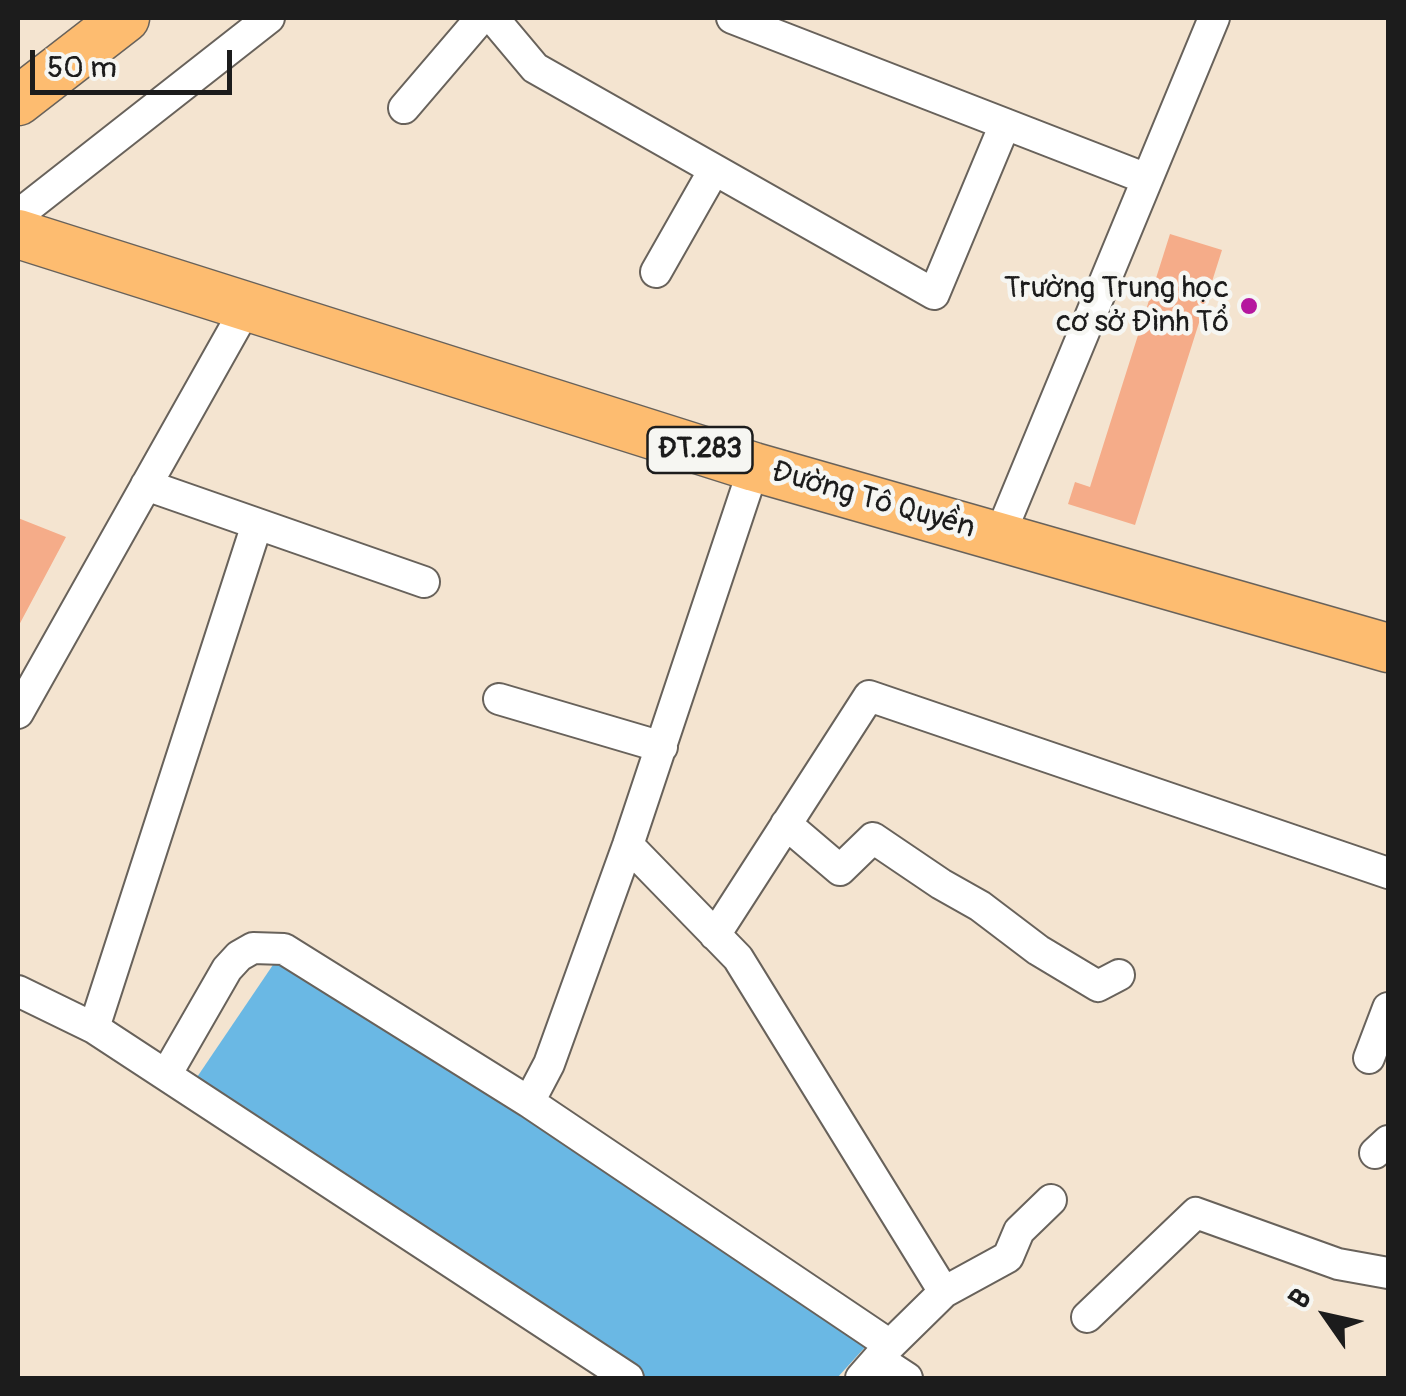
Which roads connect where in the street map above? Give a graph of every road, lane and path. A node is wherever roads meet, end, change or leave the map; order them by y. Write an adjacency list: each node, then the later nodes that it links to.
1 (125, 18): 7 (main road)
2 (269, 18): 12 (street)
3 (480, 18): 8 (street)
4 (493, 18): 10 (street)
5 (732, 18): 9 (street)
6 (1214, 18): 11 (street)
7 (18, 100)
8 (404, 108)
9 (1005, 124): 10 (street); 11 (street)
10 (714, 170): 14 (street)
11 (1147, 179): 19 (street)
12 (18, 215)
13 (18, 234): 15 (main road, Đường Tô Quyền / ĐT.283)
14 (656, 272)
15 (246, 308): 16 (main road, Đường Tô Quyền / ĐT.283); 17 (street)
16 (754, 467): 19 (main road, Đường Tô Quyền / ĐT.283); 24 (street)
17 (146, 485): 18 (street); 23 (street)
18 (256, 524): 20 (street); 32 (street)
19 (999, 536): 21 (main road, Đường Tô Quyền / ĐT.283)
20 (424, 582)
21 (1388, 648)
22 (499, 700): 24 (street)
23 (18, 713)
24 (662, 746): 26 (street)
25 (786, 824): 27 (street); 28 (street); 29 (street)
26 (628, 845): 28 (street); 35 (street)
27 (1388, 873)
28 (715, 935): 38 (street)
29 (1119, 975)
30 (18, 991): 32 (street)
31 (1388, 1008): 33 (street)
32 (94, 1028): 34 (street)
33 (1369, 1058)
34 (166, 1076): 35 (street); 41 (street)
35 (529, 1102): 40 (street)
36 (1051, 1200): 38 (street)
37 (1388, 1273): 39 (street)
38 (944, 1292): 40 (street)
39 (1087, 1316)
40 (876, 1361): 42 (street)
41 (628, 1378)
42 (907, 1378)

